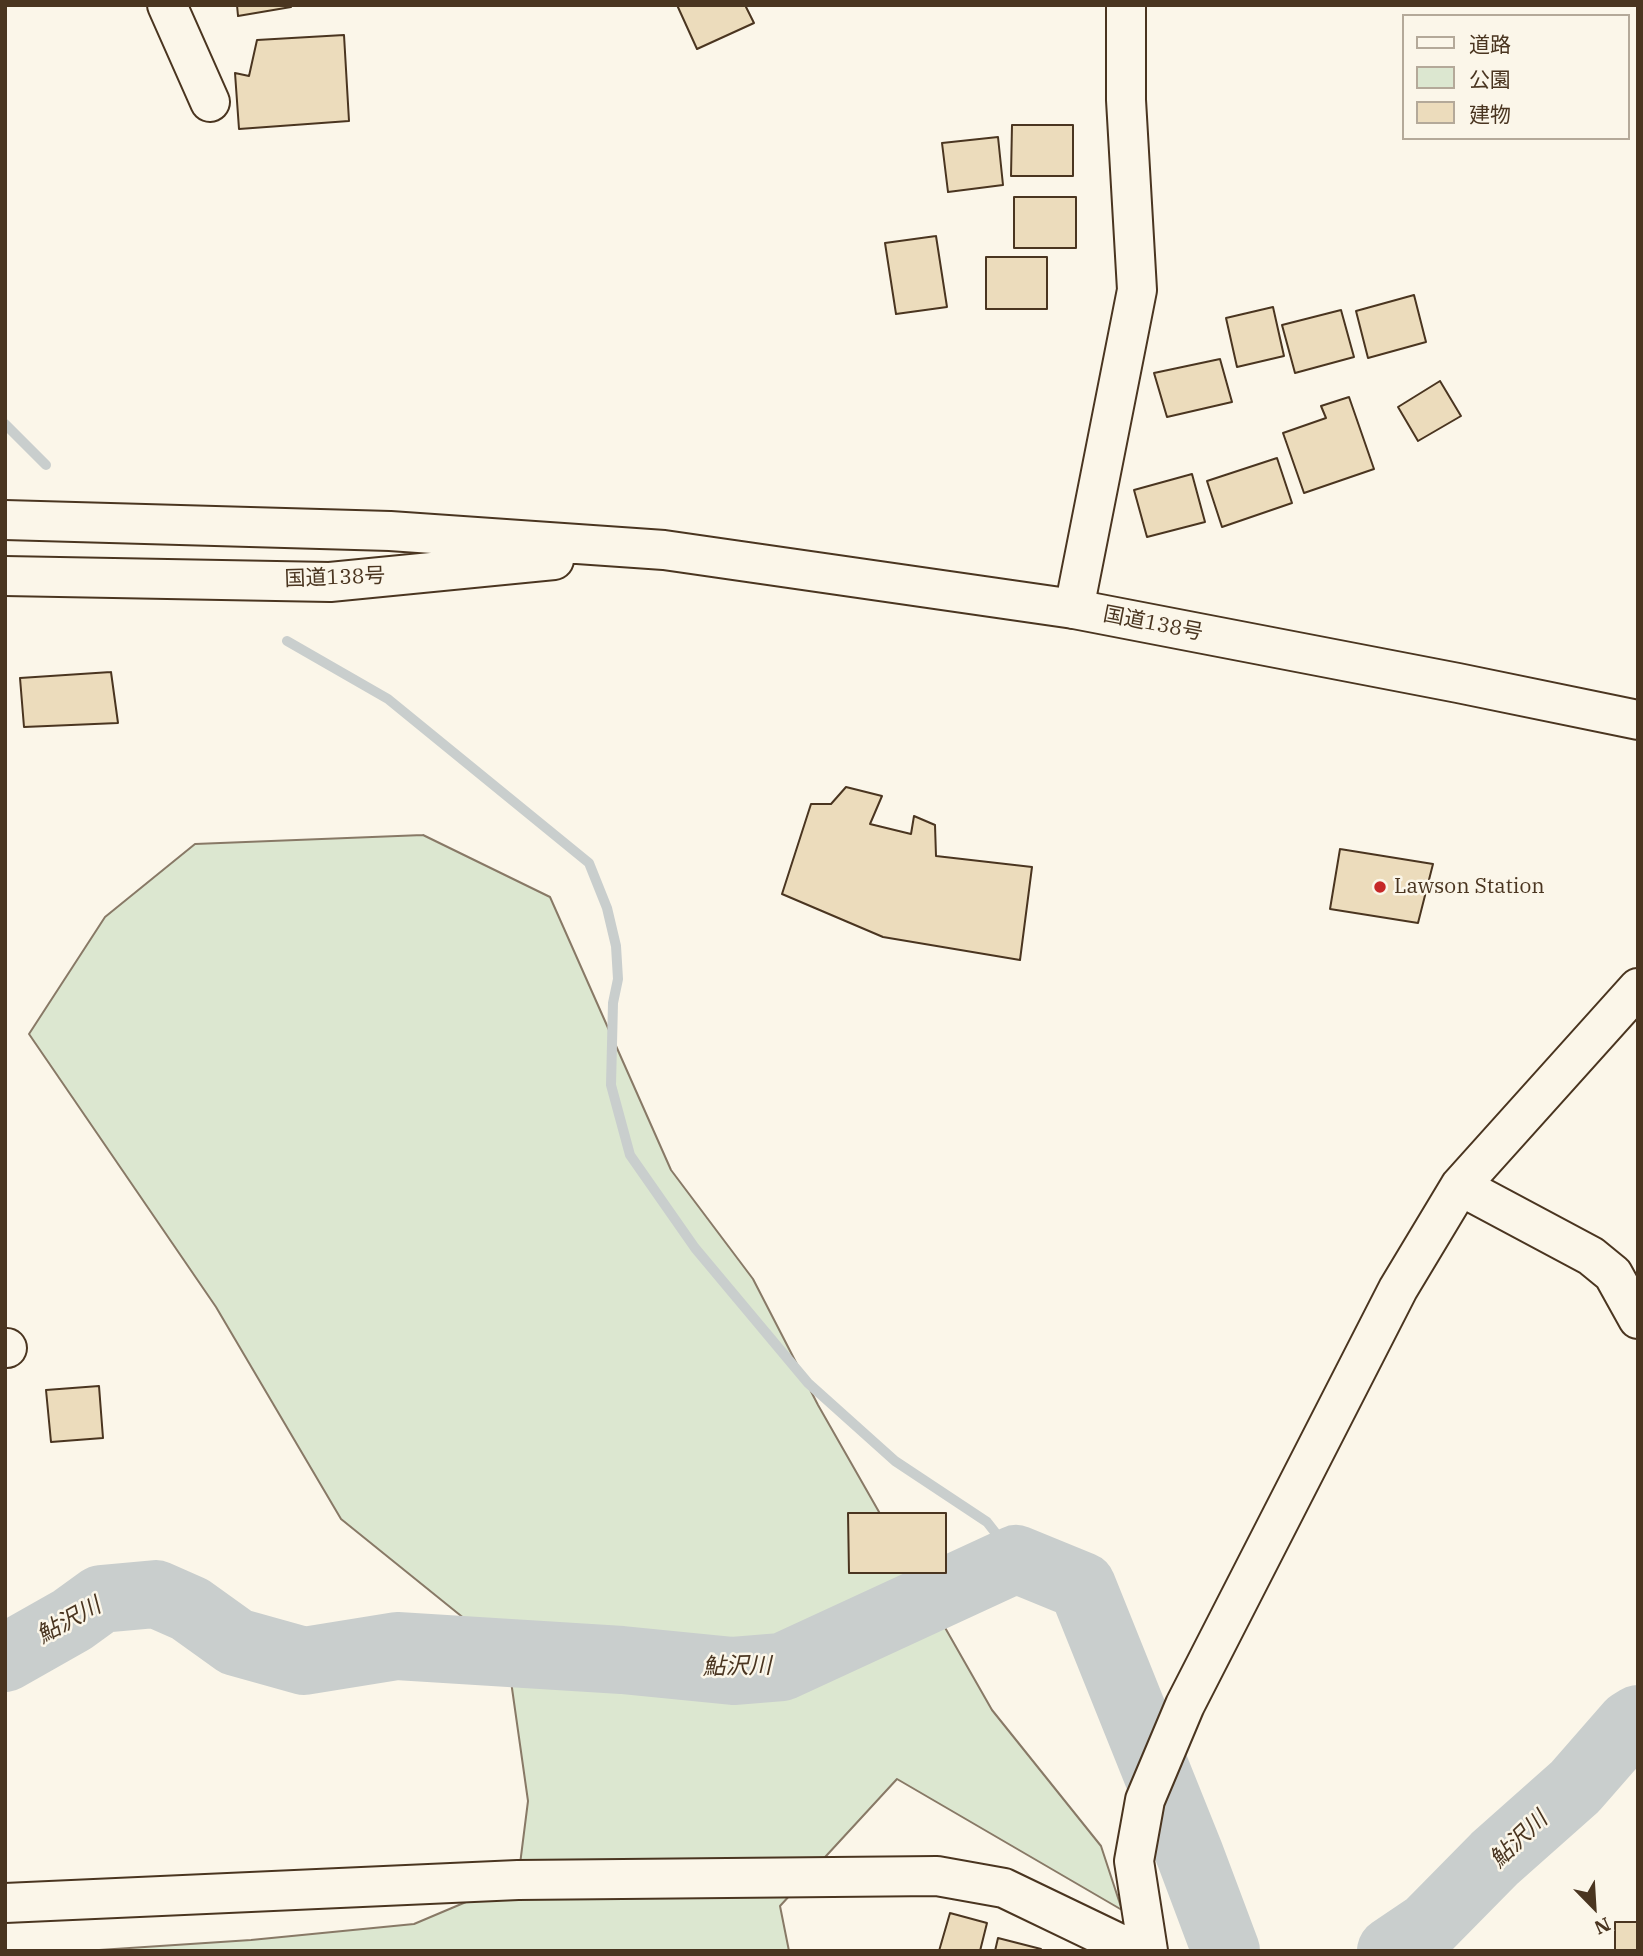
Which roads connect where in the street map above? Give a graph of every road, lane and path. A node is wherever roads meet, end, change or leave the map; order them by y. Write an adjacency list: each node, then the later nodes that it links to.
1 (167, 5): 3 (main road)
2 (1126, 5): 7 (main road)
3 (210, 102)
4 (5, 520): 5 (main road, 国道138号)
5 (664, 550): 6 (main road, 国道138号); 7 (main road, 国道138号)
6 (5, 576)
7 (1074, 609): 8 (main road, 国道138号)
8 (1638, 720)
9 (1638, 988): 10 (main road)
10 (1460, 1186): 11 (main road); 14 (main road)
11 (1638, 1319)
12 (5, 1903): 13 (main road)
13 (1135, 1951)
14 (1148, 1951)

